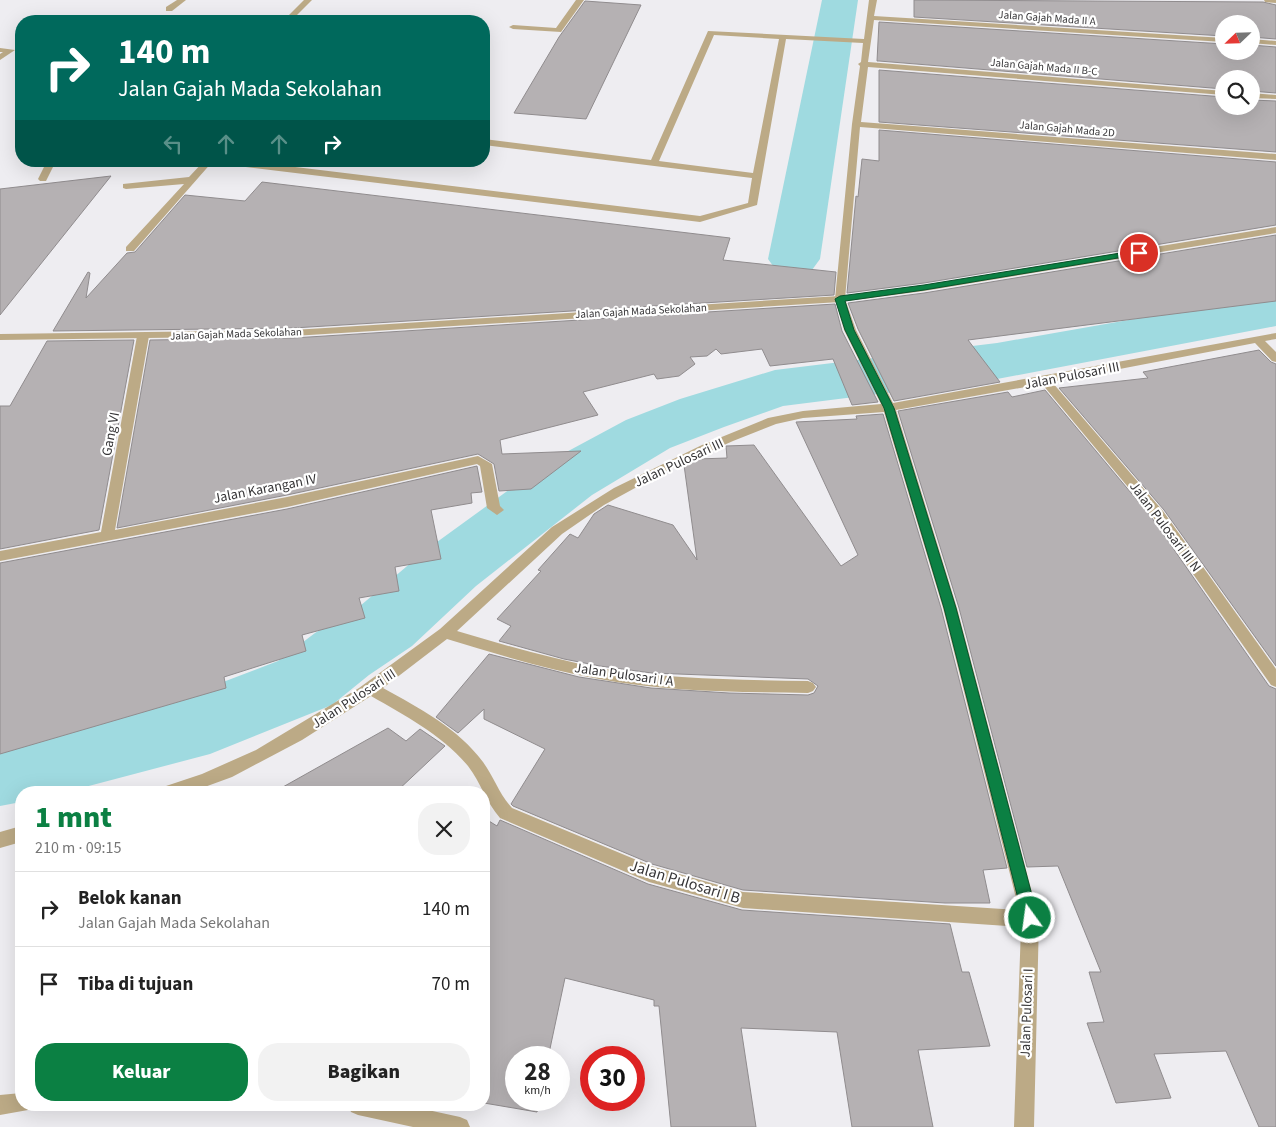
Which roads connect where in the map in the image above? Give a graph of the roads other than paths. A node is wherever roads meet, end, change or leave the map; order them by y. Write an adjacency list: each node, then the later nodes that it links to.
1 (182, 0): 7 (street)
2 (308, 0): 8 (street)
3 (580, 0): 10 (street)
4 (873, 0): 9 (street)
5 (1268, 0): 6 (street)
6 (1276, 1)
7 (169, 9)
8 (293, 15)
9 (870, 18): 12 (street, Jalan Gajah Mada II A); 13 (street)
10 (513, 27)
11 (783, 37): 13 (street); 25 (street); 29 (street)
12 (1215, 39)
13 (866, 41): 18 (street)
14 (1260, 42): 15 (street)
15 (1276, 43)
16 (0, 50): 17 (street)
17 (0, 58)
18 (862, 64): 19 (street, Jalan Gajah Mada II B-C); 22 (street)
19 (1215, 92)
20 (1260, 96): 21 (street)
21 (1276, 97)
22 (856, 124): 24 (street, Jalan Gajah Mada 2D); 35 (street)
23 (490, 143): 25 (street)
24 (1276, 157)
25 (654, 163): 29 (street)
26 (49, 167): 30 (street)
27 (204, 167): 31 (street)
28 (271, 167): 29 (street)
29 (756, 176)
30 (43, 179)
31 (192, 180): 32 (street); 34 (street)
32 (126, 186)
33 (1276, 230): 35 (street, Jalan Gajah Mada Sekolahan)
34 (130, 249)
35 (840, 299): 36 (street, Jalan Gajah Mada Sekolahan); 42 (street, Jalan Pulosari I)
36 (143, 336): 38 (street, Jalan Gajah Mada Sekolahan); 44 (street, Gang VI)
37 (1276, 336): 39 (street, Jalan Pulosari III)
38 (0, 337)
39 (1256, 339): 40 (street); 41 (street, Jalan Pulosari III)
40 (1276, 359)
41 (1045, 381): 42 (street, Jalan Pulosari III); 47 (street, Jalan Pulosari III N)
42 (889, 408): 46 (street, Jalan Pulosari III); 55 (street, Jalan Pulosari I)
43 (498, 510): 44 (street, Jalan Karangan IV)
44 (108, 536): 45 (street, Jalan Karangan IV)
45 (0, 556)
46 (445, 633): 48 (street, Jalan Pulosari I A); 49 (street, Jalan Pulosari III)
47 (1276, 681)
48 (808, 687)
49 (373, 690): 50 (street, Jalan Pulosari III); 51 (street, Jalan Pulosari I B)
50 (188, 786)
51 (486, 786)
52 (490, 793): 55 (street, Jalan Pulosari I B)
53 (15, 836): 54 (street)
54 (0, 840)
55 (1030, 918): 60 (street, Jalan Pulosari I)
56 (15, 1104): 57 (street)
57 (0, 1105)
58 (386, 1111): 59 (street)
59 (460, 1127)
60 (1024, 1127)

